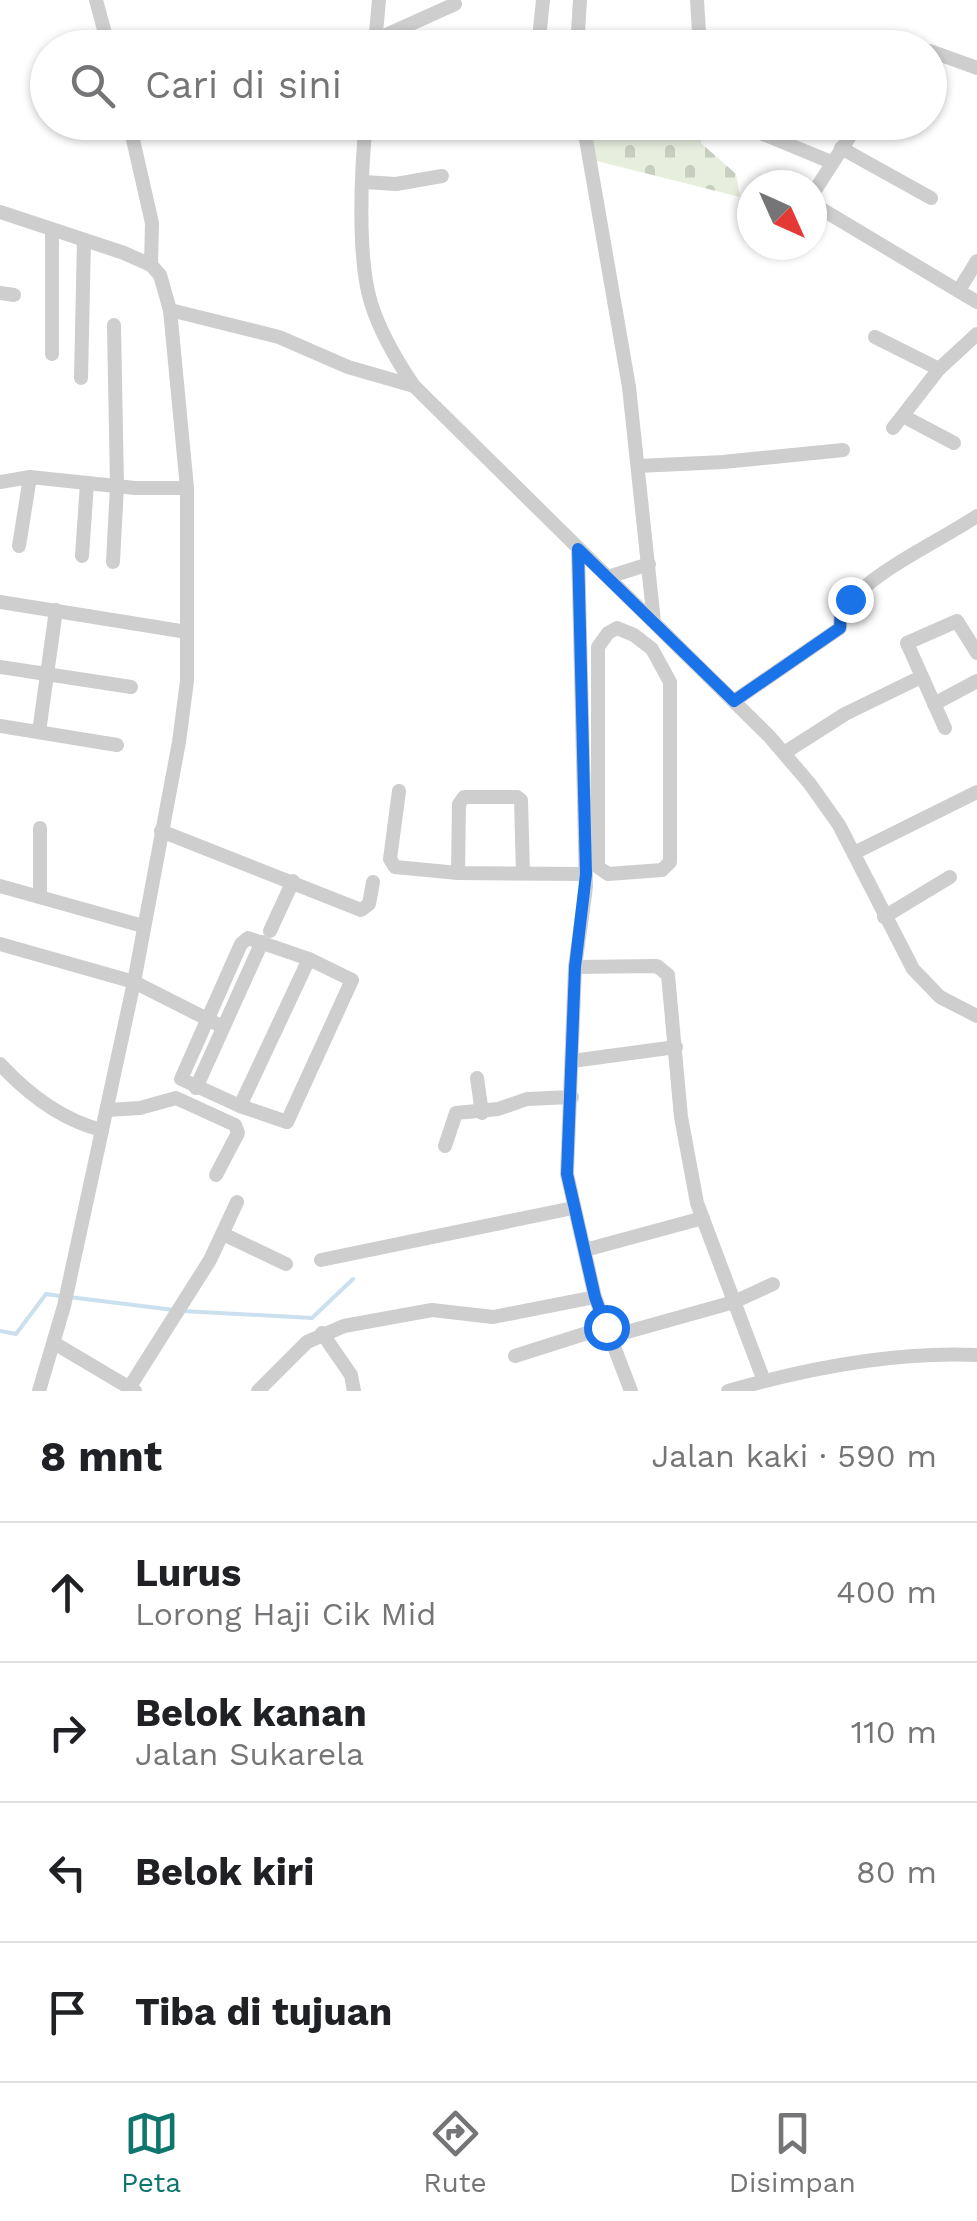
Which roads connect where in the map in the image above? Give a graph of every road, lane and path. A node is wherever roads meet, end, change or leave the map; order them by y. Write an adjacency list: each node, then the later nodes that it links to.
1 (96, 0): 7 (street)
2 (379, 0): 8 (street)
3 (543, 0): 10 (street)
4 (580, 0): 11 (street)
5 (697, 0): 12 (street)
6 (455, 4): 9 (street)
7 (104, 30)
8 (376, 30)
9 (403, 30)
10 (540, 30)
11 (578, 30)
12 (699, 30)
13 (947, 57): 14 (street)
14 (977, 68)
15 (134, 140): 31 (street)
16 (365, 140): 24 (street)
17 (586, 140): 44 (street)
18 (778, 140): 21 (street)
19 (847, 140): 20 (street)
20 (841, 148): 21 (street); 25 (street)
21 (831, 162): 22 (street)
22 (827, 170)
23 (442, 176): 24 (street)
24 (364, 182): 41 (street)
25 (931, 198)
26 (0, 212): 28 (street)
27 (827, 212): 32 (street)
28 (52, 230): 29 (street); 38 (street)
29 (84, 240): 31 (street); 40 (street)
30 (977, 261): 32 (street)
31 (151, 265): 34 (street)
32 (959, 290): 33 (street)
33 (977, 302)
34 (170, 310): 41 (street); 49 (street)
35 (114, 326): 48 (street)
36 (977, 334): 39 (street)
37 (875, 337): 39 (street)
38 (52, 354)
39 (940, 369): 42 (street)
40 (81, 378)
41 (414, 386): 52 (street)
42 (954, 442)
43 (844, 450): 44 (street)
44 (638, 466): 55 (street)
45 (30, 478): 46 (street); 47 (street); 51 (street)
46 (0, 482)
47 (87, 483): 48 (street); 53 (street)
48 (117, 486): 49 (street); 54 (street)
49 (186, 488): 60 (street)
50 (977, 516): 69 (street)
51 (19, 546)
52 (578, 549): 56 (street); 83 (street)
53 (82, 556)
54 (114, 562)
55 (649, 564): 56 (street); 59 (street)
56 (608, 578): 59 (street)
57 (0, 602): 58 (street)
58 (56, 610): 60 (street); 65 (street)
59 (654, 622): 61 (street)
60 (187, 632): 79 (street)
61 (673, 640): 63 (street); 69 (street)
62 (977, 653): 66 (street)
63 (657, 656): 63 (street)
64 (0, 667): 65 (street)
65 (49, 676): 68 (street); 73 (street)
66 (921, 677): 70 (street); 75 (street)
67 (977, 682): 70 (street)
68 (131, 687)
69 (734, 701): 75 (street)
70 (934, 704): 72 (street)
71 (0, 726): 73 (street)
72 (944, 728)
73 (39, 732): 74 (street)
74 (117, 745)
75 (784, 753): 80 (street)
76 (399, 791): 81 (street)
77 (977, 792): 80 (street)
78 (40, 828): 88 (street)
79 (161, 831): 85 (street); 90 (street)
80 (854, 854): 89 (street)
81 (458, 873): 82 (street); 82 (street)
82 (522, 873): 83 (street)
83 (586, 874): 94 (street)
84 (950, 877): 89 (street)
85 (293, 880): 86 (street); 91 (street)
86 (373, 882)
87 (0, 886): 88 (street)
88 (40, 897): 90 (street)
89 (884, 917): 96 (street)
90 (144, 926): 95 (street)
91 (266, 937): 93 (street); 97 (street); 98 (street)
92 (0, 944): 95 (street)
93 (309, 959): 105 (street); 105 (street)
94 (575, 967): 99 (street); 100 (street)
95 (134, 982): 97 (street); 106 (street)
96 (977, 1016)
97 (207, 1020): 98 (street); 103 (street)
98 (223, 1027): 103 (street)
99 (676, 1047): 100 (street); 113 (street)
100 (572, 1061): 104 (street)
101 (0, 1064): 108 (street)
102 (477, 1078): 107 (street)
103 (196, 1088): 105 (street)
104 (572, 1097): 107 (street); 112 (street)
105 (240, 1106)
106 (107, 1110): 108 (street); 110 (street)
107 (482, 1112): 109 (street)
108 (102, 1130): 123 (street)
109 (445, 1146)
110 (216, 1176)
111 (237, 1202): 114 (street)
112 (573, 1208): 115 (street); 116 (street)
113 (703, 1218): 115 (street); 120 (street)
114 (223, 1234): 117 (street); 128 (street)
115 (585, 1250): 119 (street)
116 (321, 1260)
117 (286, 1264)
118 (773, 1284): 120 (street)
119 (595, 1297): 121 (street); 122 (street)
120 (734, 1302): 121 (street); 126 (street)
121 (608, 1332): 125 (street); 131 (street)
122 (323, 1333): 129 (street); 130 (street)
123 (54, 1343): 127 (street); 128 (street)
124 (977, 1355): 126 (street)
125 (514, 1356)
126 (764, 1381): 132 (street)
127 (44, 1389)
128 (133, 1389)
129 (258, 1391)
130 (354, 1391)
131 (631, 1391)
132 (728, 1391)

